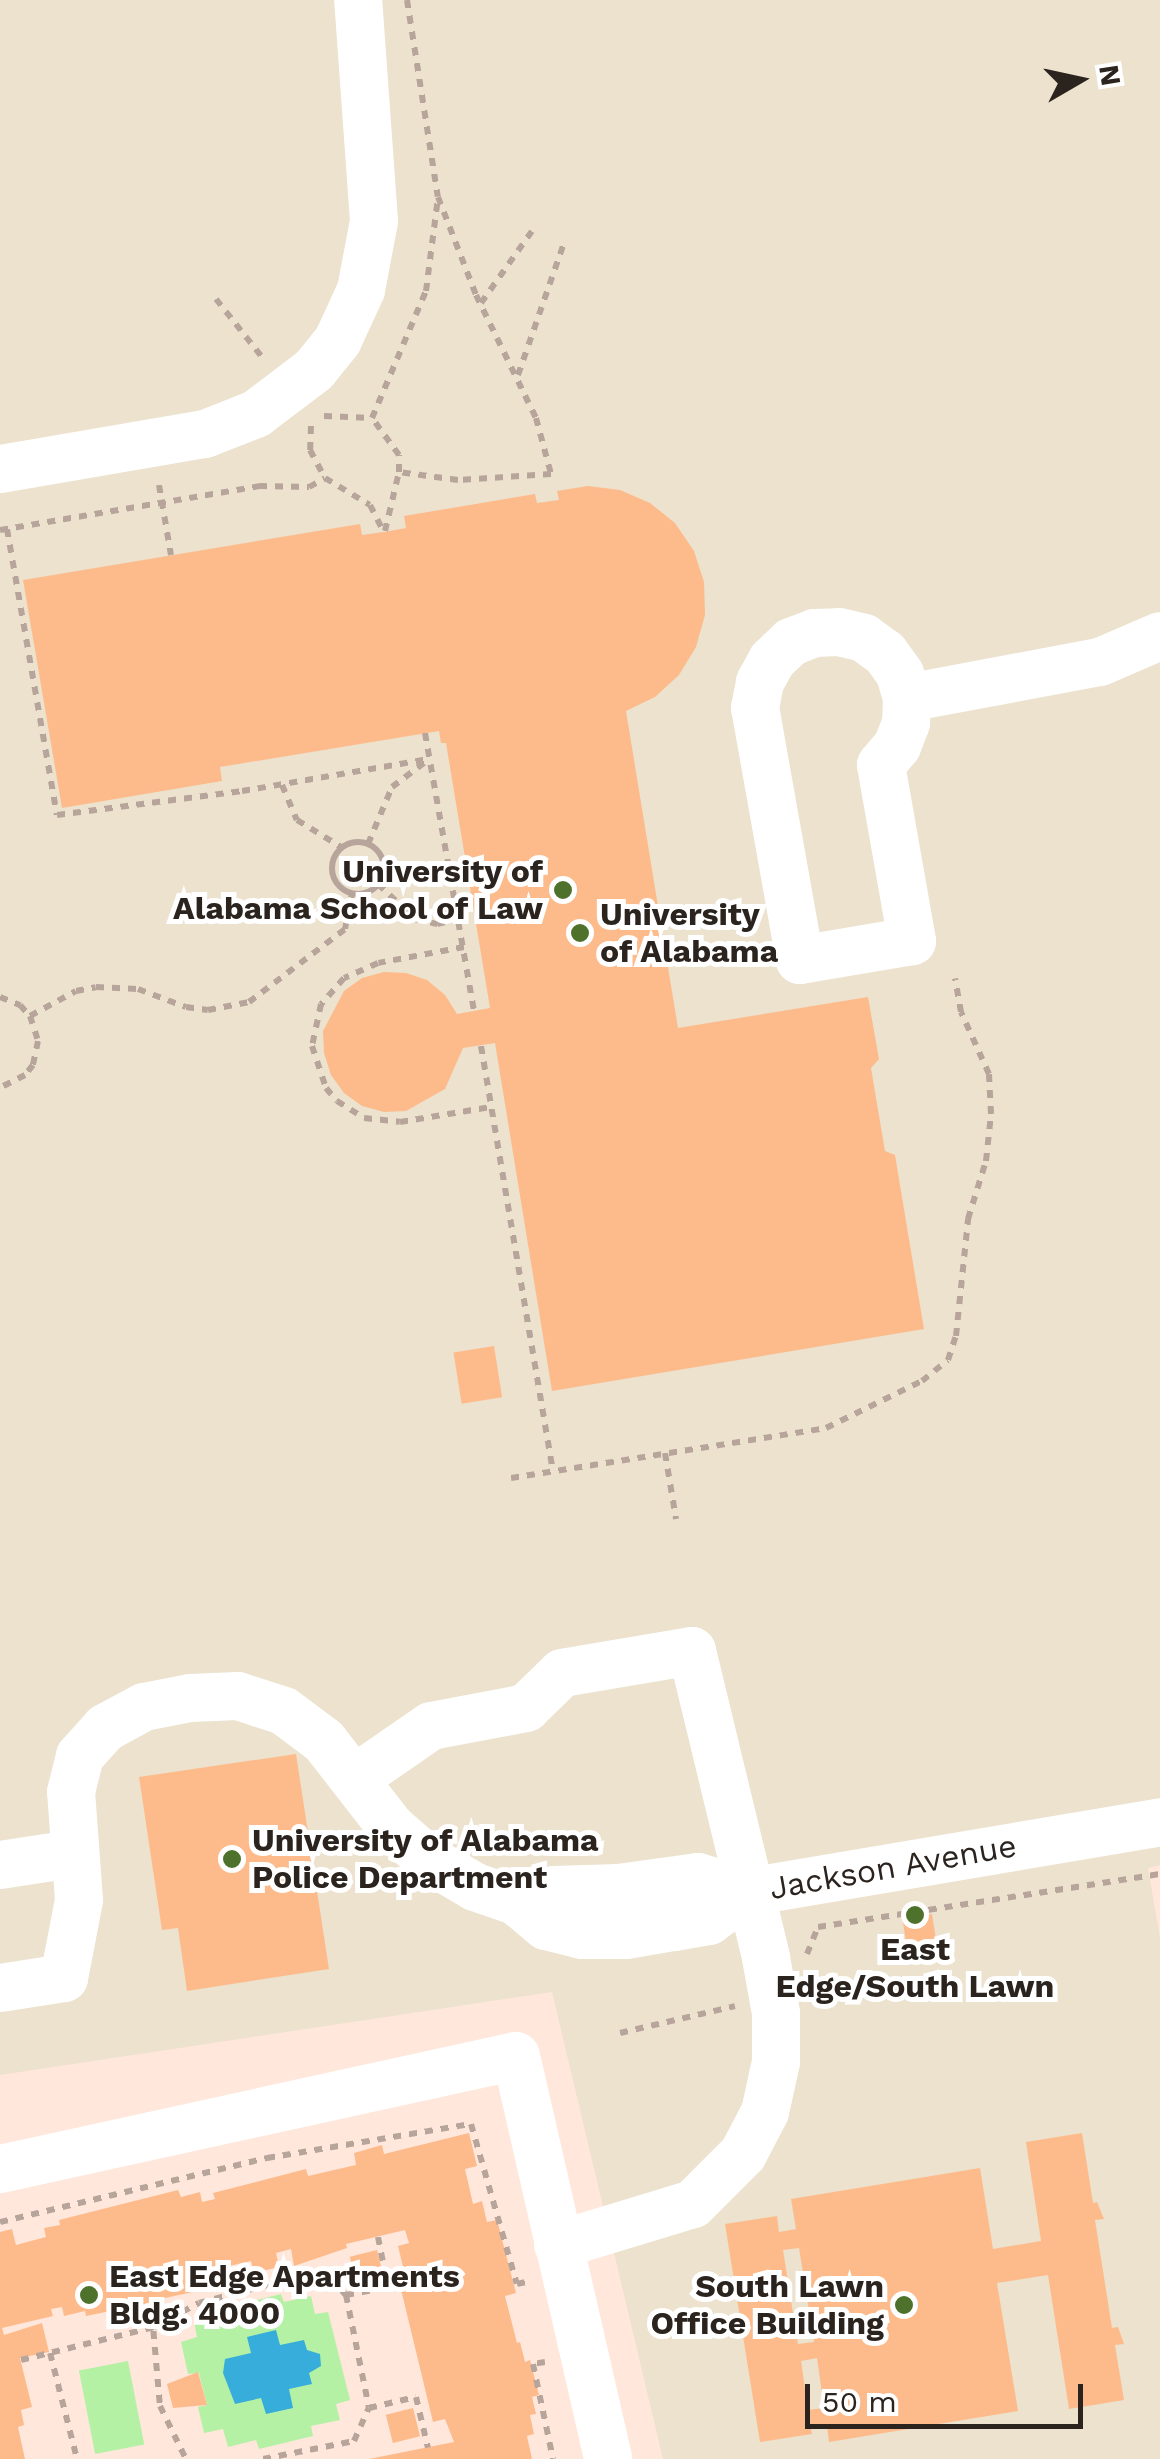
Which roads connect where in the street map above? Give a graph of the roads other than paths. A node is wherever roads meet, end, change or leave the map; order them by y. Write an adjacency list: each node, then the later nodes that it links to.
1 (358, 0): 2 (street)
2 (0, 469)
3 (1160, 636): 4 (street)
4 (907, 698): 4 (street)
5 (354, 1779): 7 (street); 9 (street); 9 (street)
6 (1160, 1822): 9 (street, Jackson Avenue)
7 (72, 1854): 8 (street); 10 (street)
8 (0, 1865)
9 (748, 1892): 12 (street, Jackson Avenue)
10 (0, 1988)
11 (0, 2169): 12 (street)
12 (558, 2245): 13 (street)
13 (608, 2459)

